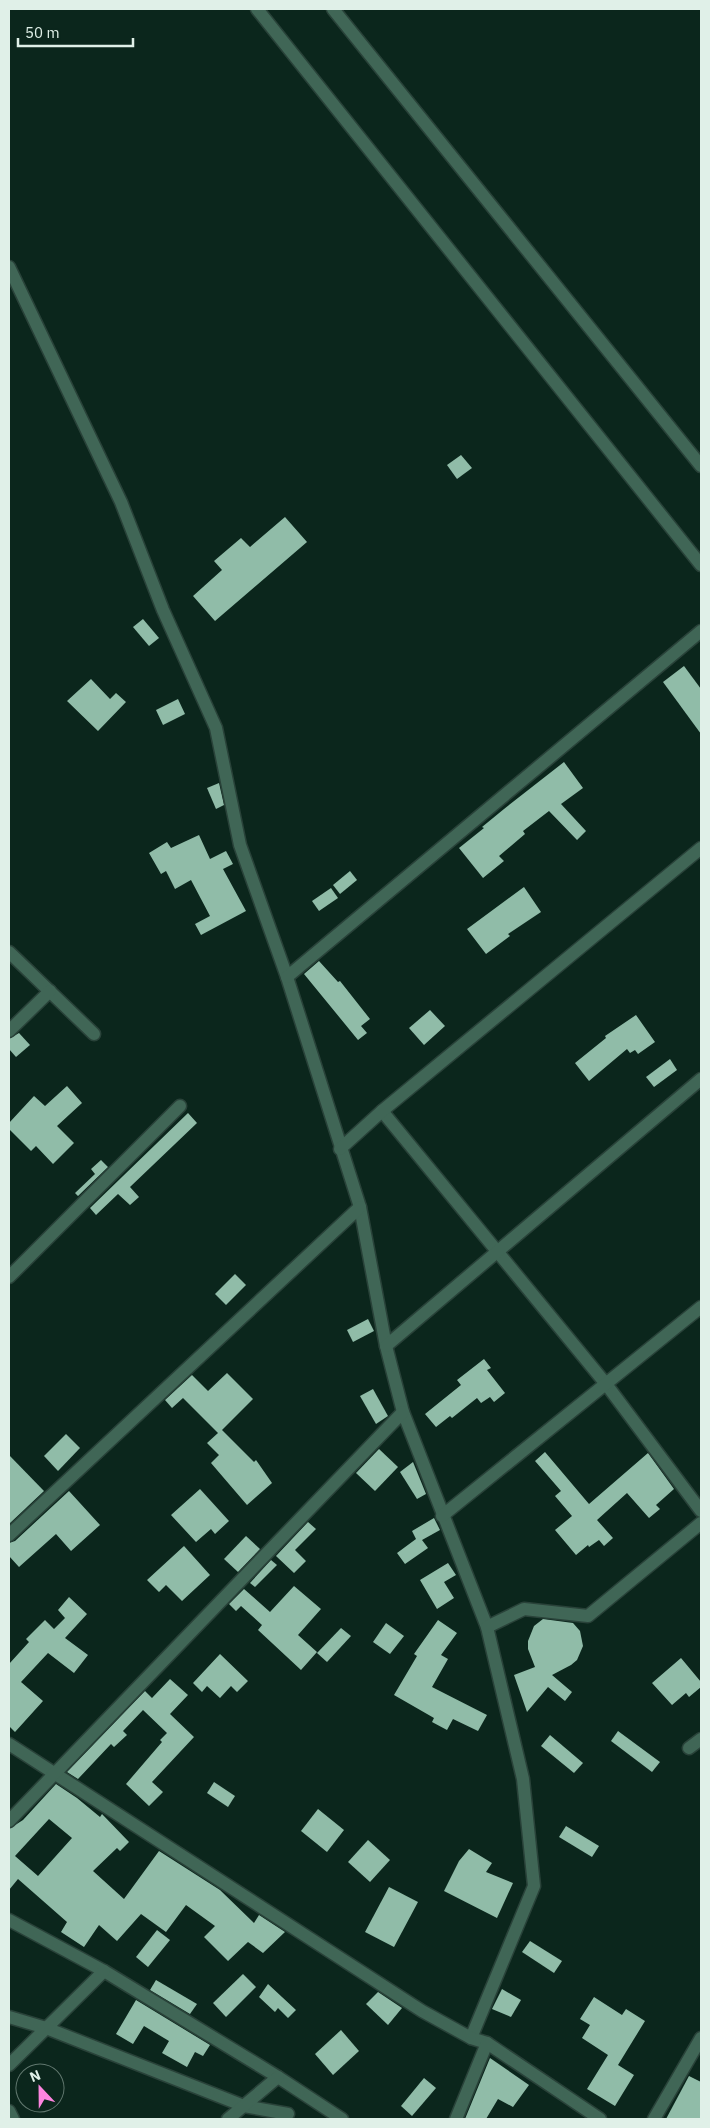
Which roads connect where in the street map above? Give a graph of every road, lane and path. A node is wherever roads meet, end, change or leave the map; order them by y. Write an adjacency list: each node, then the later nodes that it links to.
1 (257, 9): 5 (street)
2 (333, 9): 4 (street)
3 (9, 267): 9 (street)
4 (701, 466)
5 (701, 565)
6 (701, 631): 9 (street)
7 (701, 848): 15 (street)
8 (9, 952): 10 (street)
9 (287, 977): 16 (street)
10 (50, 991): 11 (street); 12 (street)
11 (9, 1031)
12 (94, 1034)
13 (701, 1079): 18 (street)
14 (180, 1106): 19 (street)
15 (382, 1111): 16 (street); 18 (street)
16 (340, 1149): 17 (street)
17 (360, 1207): 21 (street); 27 (street)
18 (498, 1253): 21 (street); 22 (street)
19 (9, 1277)
20 (701, 1307): 22 (street)
21 (386, 1346): 23 (street)
22 (606, 1384): 24 (street); 25 (street)
23 (402, 1412): 25 (street); 32 (street)
24 (701, 1511)
25 (442, 1516): 28 (street)
26 (701, 1523): 28 (street)
27 (9, 1534)
28 (487, 1627): 38 (street)
29 (701, 1739): 31 (street)
30 (9, 1744): 32 (street)
31 (689, 1748)
32 (53, 1773): 33 (street); 38 (street)
33 (9, 1821)
34 (9, 1920): 35 (street)
35 (104, 1970): 37 (street); 42 (street)
36 (9, 2017): 37 (street)
37 (46, 2028): 41 (street); 43 (street)
38 (471, 2038): 40 (street)
39 (701, 2038): 51 (street)
40 (487, 2043): 49 (street); 50 (street)
41 (9, 2065)
42 (278, 2077): 43 (street); 48 (street)
43 (244, 2106): 45 (street); 47 (street)
44 (9, 2111): 46 (street)
45 (288, 2114)
46 (12, 2119)
47 (228, 2119)
48 (342, 2119)
49 (456, 2119)
50 (600, 2119)
51 (654, 2119)

